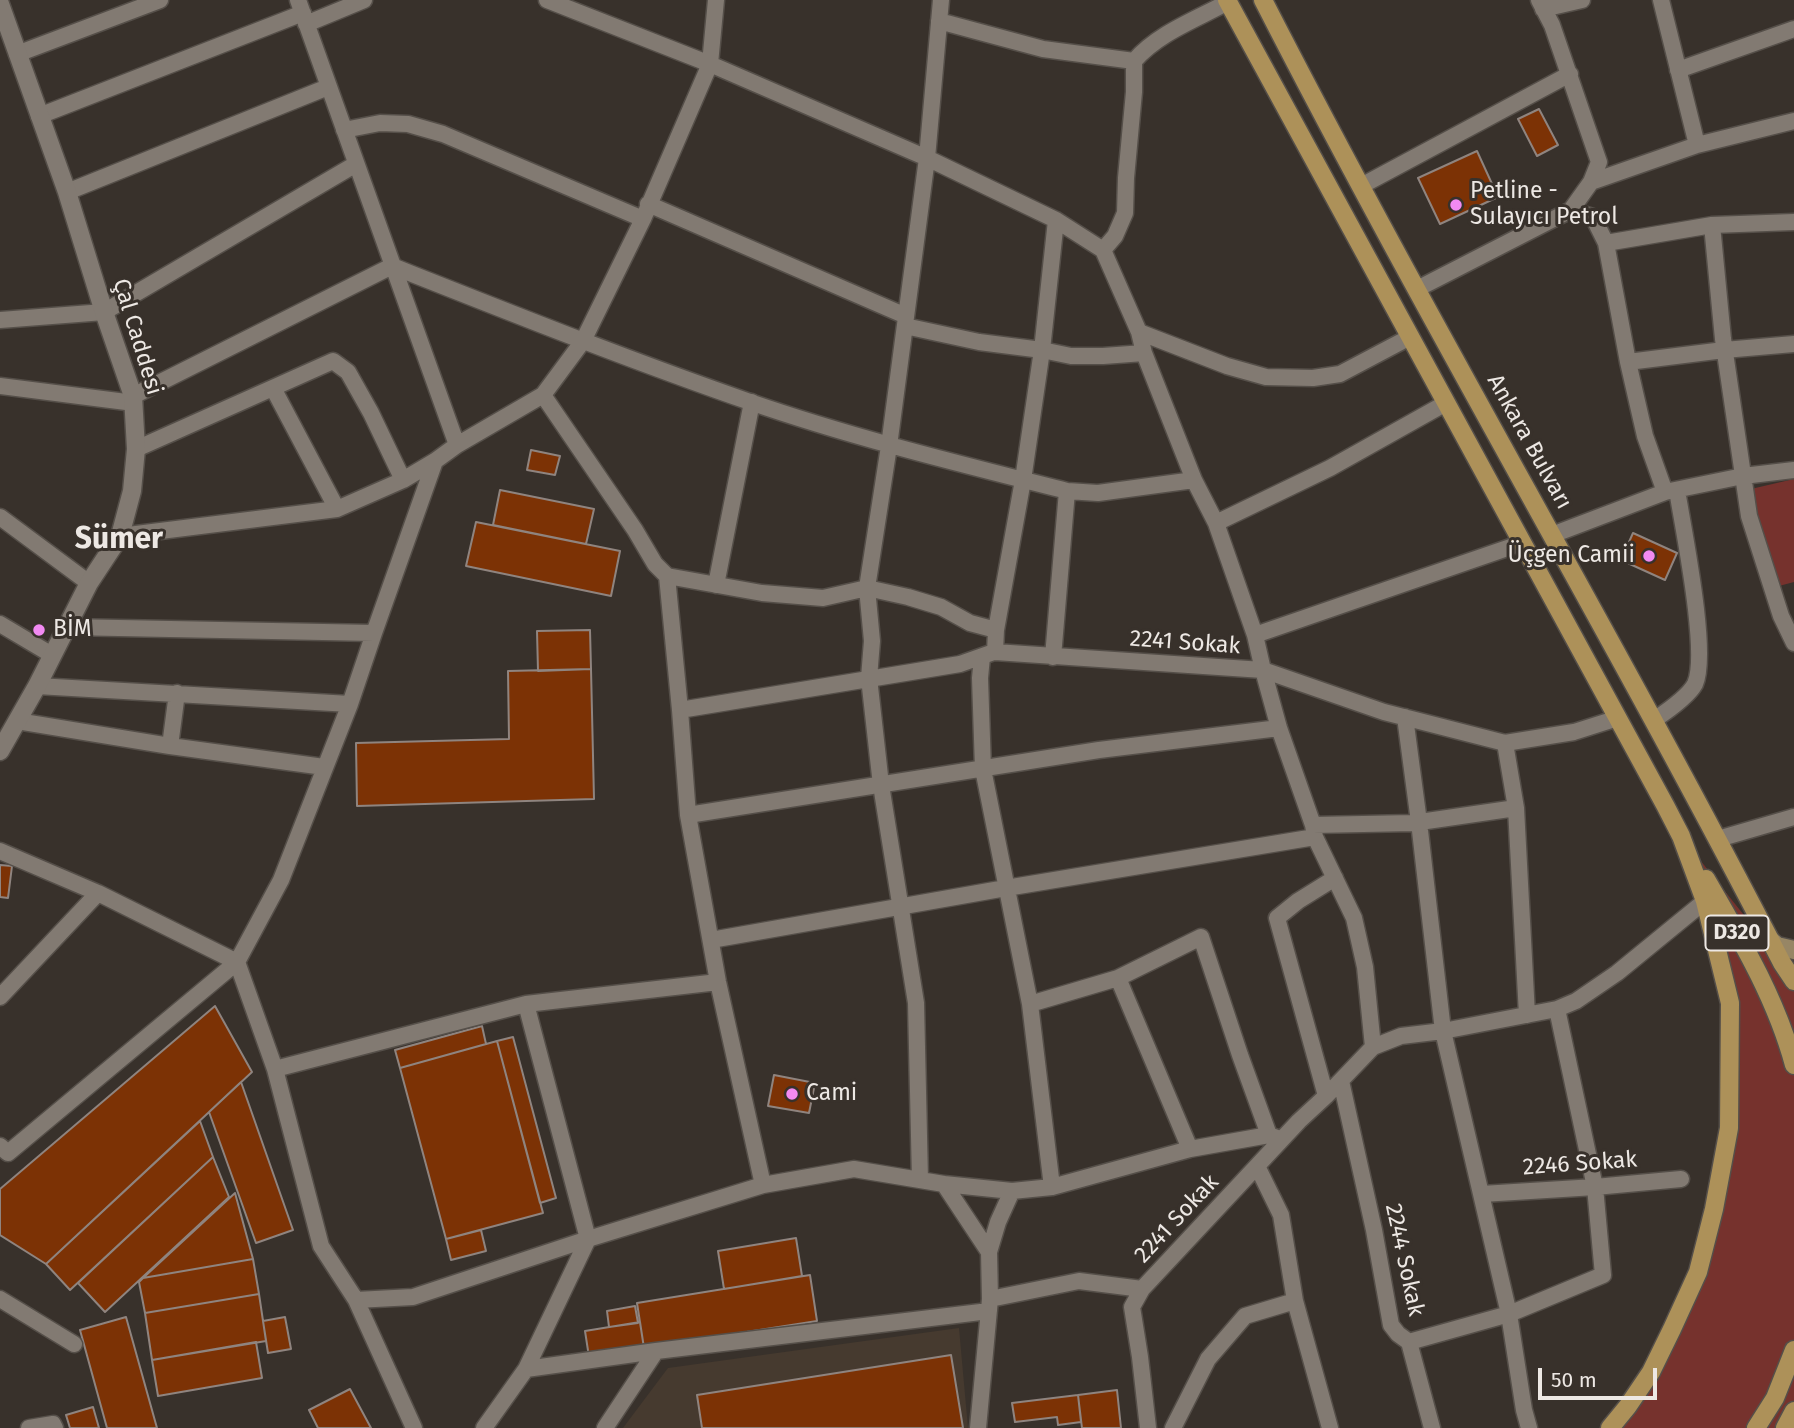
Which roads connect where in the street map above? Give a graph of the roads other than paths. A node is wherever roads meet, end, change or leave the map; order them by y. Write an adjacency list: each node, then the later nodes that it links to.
1 (160, 0): 16 (street)
2 (364, 0): 12 (street)
3 (547, 0): 18 (street)
4 (716, 0): 18 (street)
5 (941, 0): 13 (street)
6 (1263, 0): 29 (main road, Ankara Bulvarı)
7 (1582, 0): 11 (street)
8 (1661, 0): 19 (street)
9 (1227, 1): 17 (street); 44 (main road)
10 (0, 4): 15 (street, Çal Caddesi)
11 (1541, 5): 20 (street)
12 (302, 12): 21 (street); 22 (street)
13 (939, 21): 17 (street); 26 (street)
14 (1794, 29): 19 (street)
15 (5, 33): 16 (street, Çal Caddesi)
16 (17, 54): 22 (street, Çal Caddesi)
17 (1134, 61): 37 (street)
18 (709, 64): 26 (street); 32 (street)
19 (1678, 70): 25 (street)
20 (1570, 74): 28 (street); 29 (street)
21 (328, 87): 24 (street); 30 (street)
22 (39, 116): 30 (street, Çal Caddesi)
23 (1794, 121): 25 (street)
24 (344, 131): 27 (street); 32 (street)
25 (1697, 145): 28 (street)
26 (927, 158): 33 (street); 42 (street)
27 (356, 164): 38 (street); 40 (street)
28 (1591, 182): 31 (street)
29 (1361, 186): 39 (main road, Ankara Bulvarı)
30 (67, 192): 40 (street, Çal Caddesi)
31 (1572, 210): 36 (street); 39 (street)
32 (645, 212): 42 (street); 45 (street)
33 (1056, 220): 37 (street); 47 (street)
34 (1794, 222): 35 (street)
35 (1712, 225): 36 (street); 48 (street)
36 (1606, 243): 50 (street)
37 (1103, 250): 43 (street)
38 (393, 266): 45 (street); 54 (street); 57 (street)
39 (1417, 289): 71 (main road, Ankara Bulvarı)
40 (104, 312): 41 (street); 54 (street, Çal Caddesi)
41 (0, 320)
42 (905, 321): 47 (street); 58 (street)
43 (1139, 332): 44 (street); 49 (street)
44 (1410, 337): 56 (main road)
45 (583, 341): 53 (street); 55 (street)
46 (1794, 344): 48 (street)
47 (1042, 350): 49 (street); 64 (street)
48 (1724, 350): 50 (street); 62 (street)
49 (1144, 352): 65 (street)
50 (1628, 362): 67 (street)
51 (0, 386): 54 (street)
52 (273, 388): 59 (street); 63 (street); 68 (street)
53 (543, 396): 57 (street); 74 (street)
54 (134, 400): 59 (street, Çal Caddesi)
55 (752, 402): 58 (street); 76 (street)
56 (1446, 403): 70 (street); 73 (main road)
57 (457, 445): 60 (street)
58 (890, 446): 64 (street); 77 (street)
59 (136, 449): 72 (street, Çal Caddesi)
60 (435, 461): 63 (street); 81 (street)
61 (1794, 470): 62 (street)
62 (1743, 476): 67 (street); 83 (street)
63 (403, 480): 68 (street)
64 (1023, 480): 66 (street); 80 (street)
65 (1194, 480): 66 (street); 70 (street)
66 (1067, 491): 86 (street)
67 (1671, 491): 71 (street); 96 (street)
68 (337, 509): 72 (street)
69 (0, 517): 75 (street)
70 (1216, 523): 82 (street)
71 (1552, 535): 96 (main road, Ankara Bulvarı)
72 (120, 536): 75 (street, Çal Caddesi)
73 (1522, 543): 82 (street); 94 (main road)
74 (667, 576): 76 (street); 92 (street)
75 (89, 583): 79 (street, Çal Caddesi)
76 (716, 585): 77 (street)
77 (867, 589): 80 (street); 88 (street)
78 (0, 624): 85 (street)
79 (68, 627): 81 (street); 85 (street, Çal Caddesi)
80 (996, 630): 84 (street)
81 (374, 633): 91 (street)
82 (1255, 635): 87 (street)
83 (1794, 643)
84 (988, 654): 86 (street, 2241 Sokak); 88 (street, 2241 Sokak); 102 (street)
85 (52, 656): 89 (street, Çal Caddesi)
86 (1053, 657): 87 (street, 2241 Sokak)
87 (1263, 670): 93 (street); 97 (street, 2241 Sokak)
88 (869, 678): 92 (street, 2241 Sokak); 103 (street)
89 (37, 686): 90 (street); 95 (street, Çal Caddesi)
90 (177, 693): 91 (street); 100 (street)
91 (350, 704): 101 (street)
92 (680, 710): 105 (street)
93 (1405, 717): 99 (street); 107 (street)
94 (1618, 718): 99 (street); 109 (main road)
95 (17, 720): 98 (street, Çal Caddesi); 100 (street)
96 (1654, 720): 110 (main road, Ankara Bulvarı)
97 (1279, 728): 102 (street); 108 (street, 2241 Sokak)
98 (3, 741)
99 (1505, 743): 104 (street)
100 (170, 746): 101 (street)
101 (324, 767): 120 (street)
102 (983, 769): 103 (street); 113 (street)
103 (881, 785): 105 (street); 116 (street)
104 (1516, 808): 107 (street); 128 (street)
105 (688, 815): 117 (street)
106 (1794, 817): 110 (street)
107 (1419, 822): 108 (street); 129 (street)
108 (1314, 831): 112 (street, 2241 Sokak); 113 (street)
109 (1681, 836): 115 (main road); 131 (main road, D320)
110 (1718, 839): 118 (main road, Ankara Bulvarı)
111 (0, 851): 114 (street)
112 (1335, 878): 130 (street, 2241 Sokak); 134 (street)
113 (1006, 888): 116 (street); 126 (street)
114 (98, 893): 120 (street); 124 (street)
115 (1705, 901): 127 (street, 2241 Sokak); 172 (main road)
116 (902, 907): 117 (street); 140 (street)
117 (710, 940): 123 (street)
118 (1771, 941): 119 (main road); 122 (main road, Ankara Bulvarı)
119 (1794, 950)
120 (237, 962): 132 (street); 136 (street)
121 (1118, 978): 126 (street); 135 (street); 137 (street)
122 (1794, 981)
123 (718, 982): 125 (street); 142 (street)
124 (0, 997)
125 (526, 1004): 132 (street); 147 (street)
126 (1030, 1004): 143 (street)
127 (1557, 1009): 128 (street, 2241 Sokak); 144 (street)
128 (1527, 1015): 129 (street, 2241 Sokak)
129 (1443, 1031): 130 (street, 2241 Sokak); 146 (street)
130 (1373, 1047): 133 (street, 2241 Sokak)
131 (1794, 1065)
132 (275, 1069): 151 (street)
133 (1341, 1080): 134 (street, 2241 Sokak); 155 (street, 2244 Sokak)
134 (1326, 1096): 135 (street, 2241 Sokak)
135 (1275, 1137): 137 (street); 138 (street, 2241 Sokak)
136 (0, 1146)
137 (1190, 1149): 143 (street)
138 (1257, 1166): 149 (street, 2241 Sokak); 152 (street)
139 (1682, 1179): 144 (street, 2246 Sokak)
140 (920, 1180): 141 (street); 142 (street)
141 (944, 1184): 145 (street); 148 (street)
142 (763, 1185): 147 (street)
143 (1052, 1187): 145 (street)
144 (1595, 1187): 146 (street, 2246 Sokak); 154 (street, 2244 Sokak)
145 (1012, 1191): 148 (street)
146 (1482, 1194): 154 (street)
147 (587, 1239): 151 (street); 159 (street)
148 (989, 1252): 153 (street)
149 (1142, 1289): 153 (street); 167 (street, 2241 Sokak)
150 (0, 1299): 156 (street)
151 (356, 1300): 163 (street)
152 (1295, 1301): 168 (street); 169 (street)
153 (990, 1305): 158 (street); 166 (street)
154 (1509, 1314): 155 (street, 2244 Sokak); 171 (street)
155 (1409, 1342): 170 (street)
156 (74, 1344)
157 (1794, 1350): 173 (main road)
158 (656, 1351): 159 (street); 165 (street)
159 (526, 1369): 164 (street)
160 (1794, 1411): 174 (main road)
161 (29, 1428): 162 (street)
162 (55, 1428)
163 (414, 1428)
164 (484, 1428)
165 (605, 1428)
166 (978, 1428)
167 (1148, 1428)
168 (1173, 1428)
169 (1330, 1428)
170 (1432, 1428)
171 (1529, 1428)
172 (1610, 1428)
173 (1756, 1428)
174 (1785, 1428)

